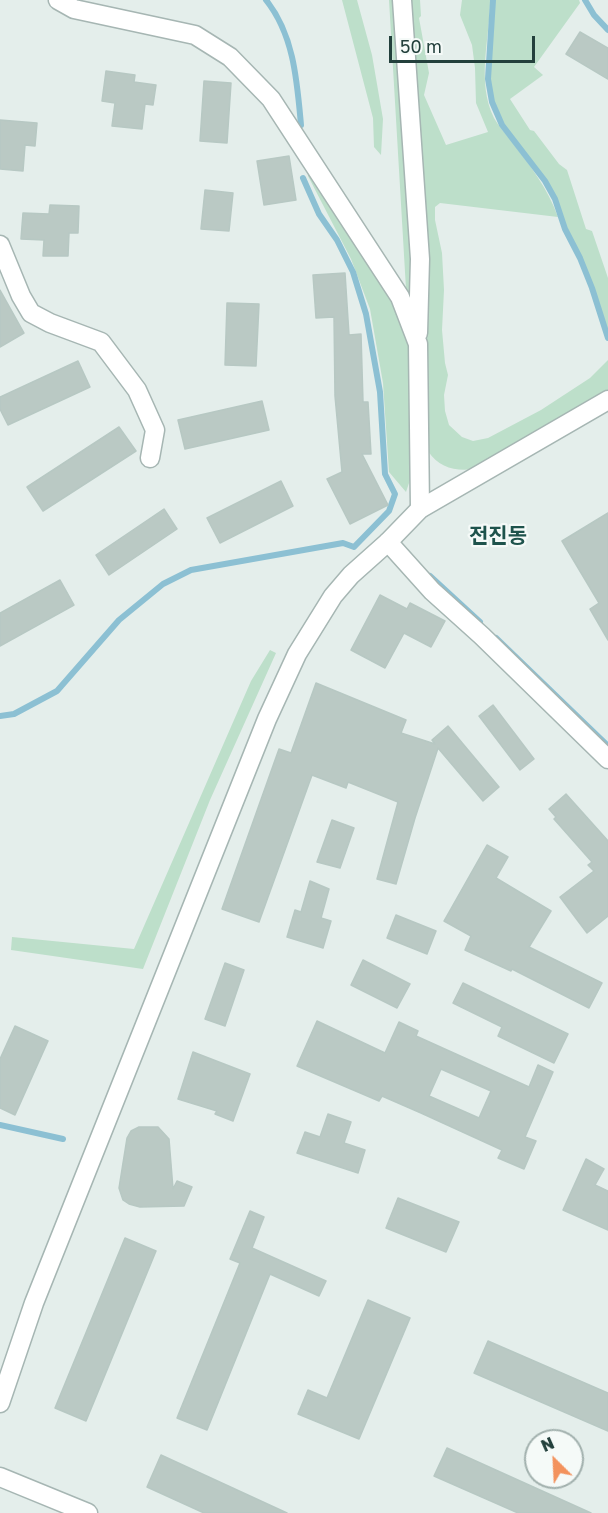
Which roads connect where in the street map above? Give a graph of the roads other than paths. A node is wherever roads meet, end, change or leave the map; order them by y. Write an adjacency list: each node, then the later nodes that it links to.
1 (58, 0): 4 (street)
2 (402, 0): 4 (street)
3 (0, 245): 6 (street)
4 (418, 344): 7 (street)
5 (608, 400): 7 (street)
6 (150, 458)
7 (420, 509): 8 (street)
8 (388, 542): 9 (street); 10 (street)
9 (608, 759)
10 (0, 1403)
11 (0, 1477): 12 (street)
12 (88, 1513)

